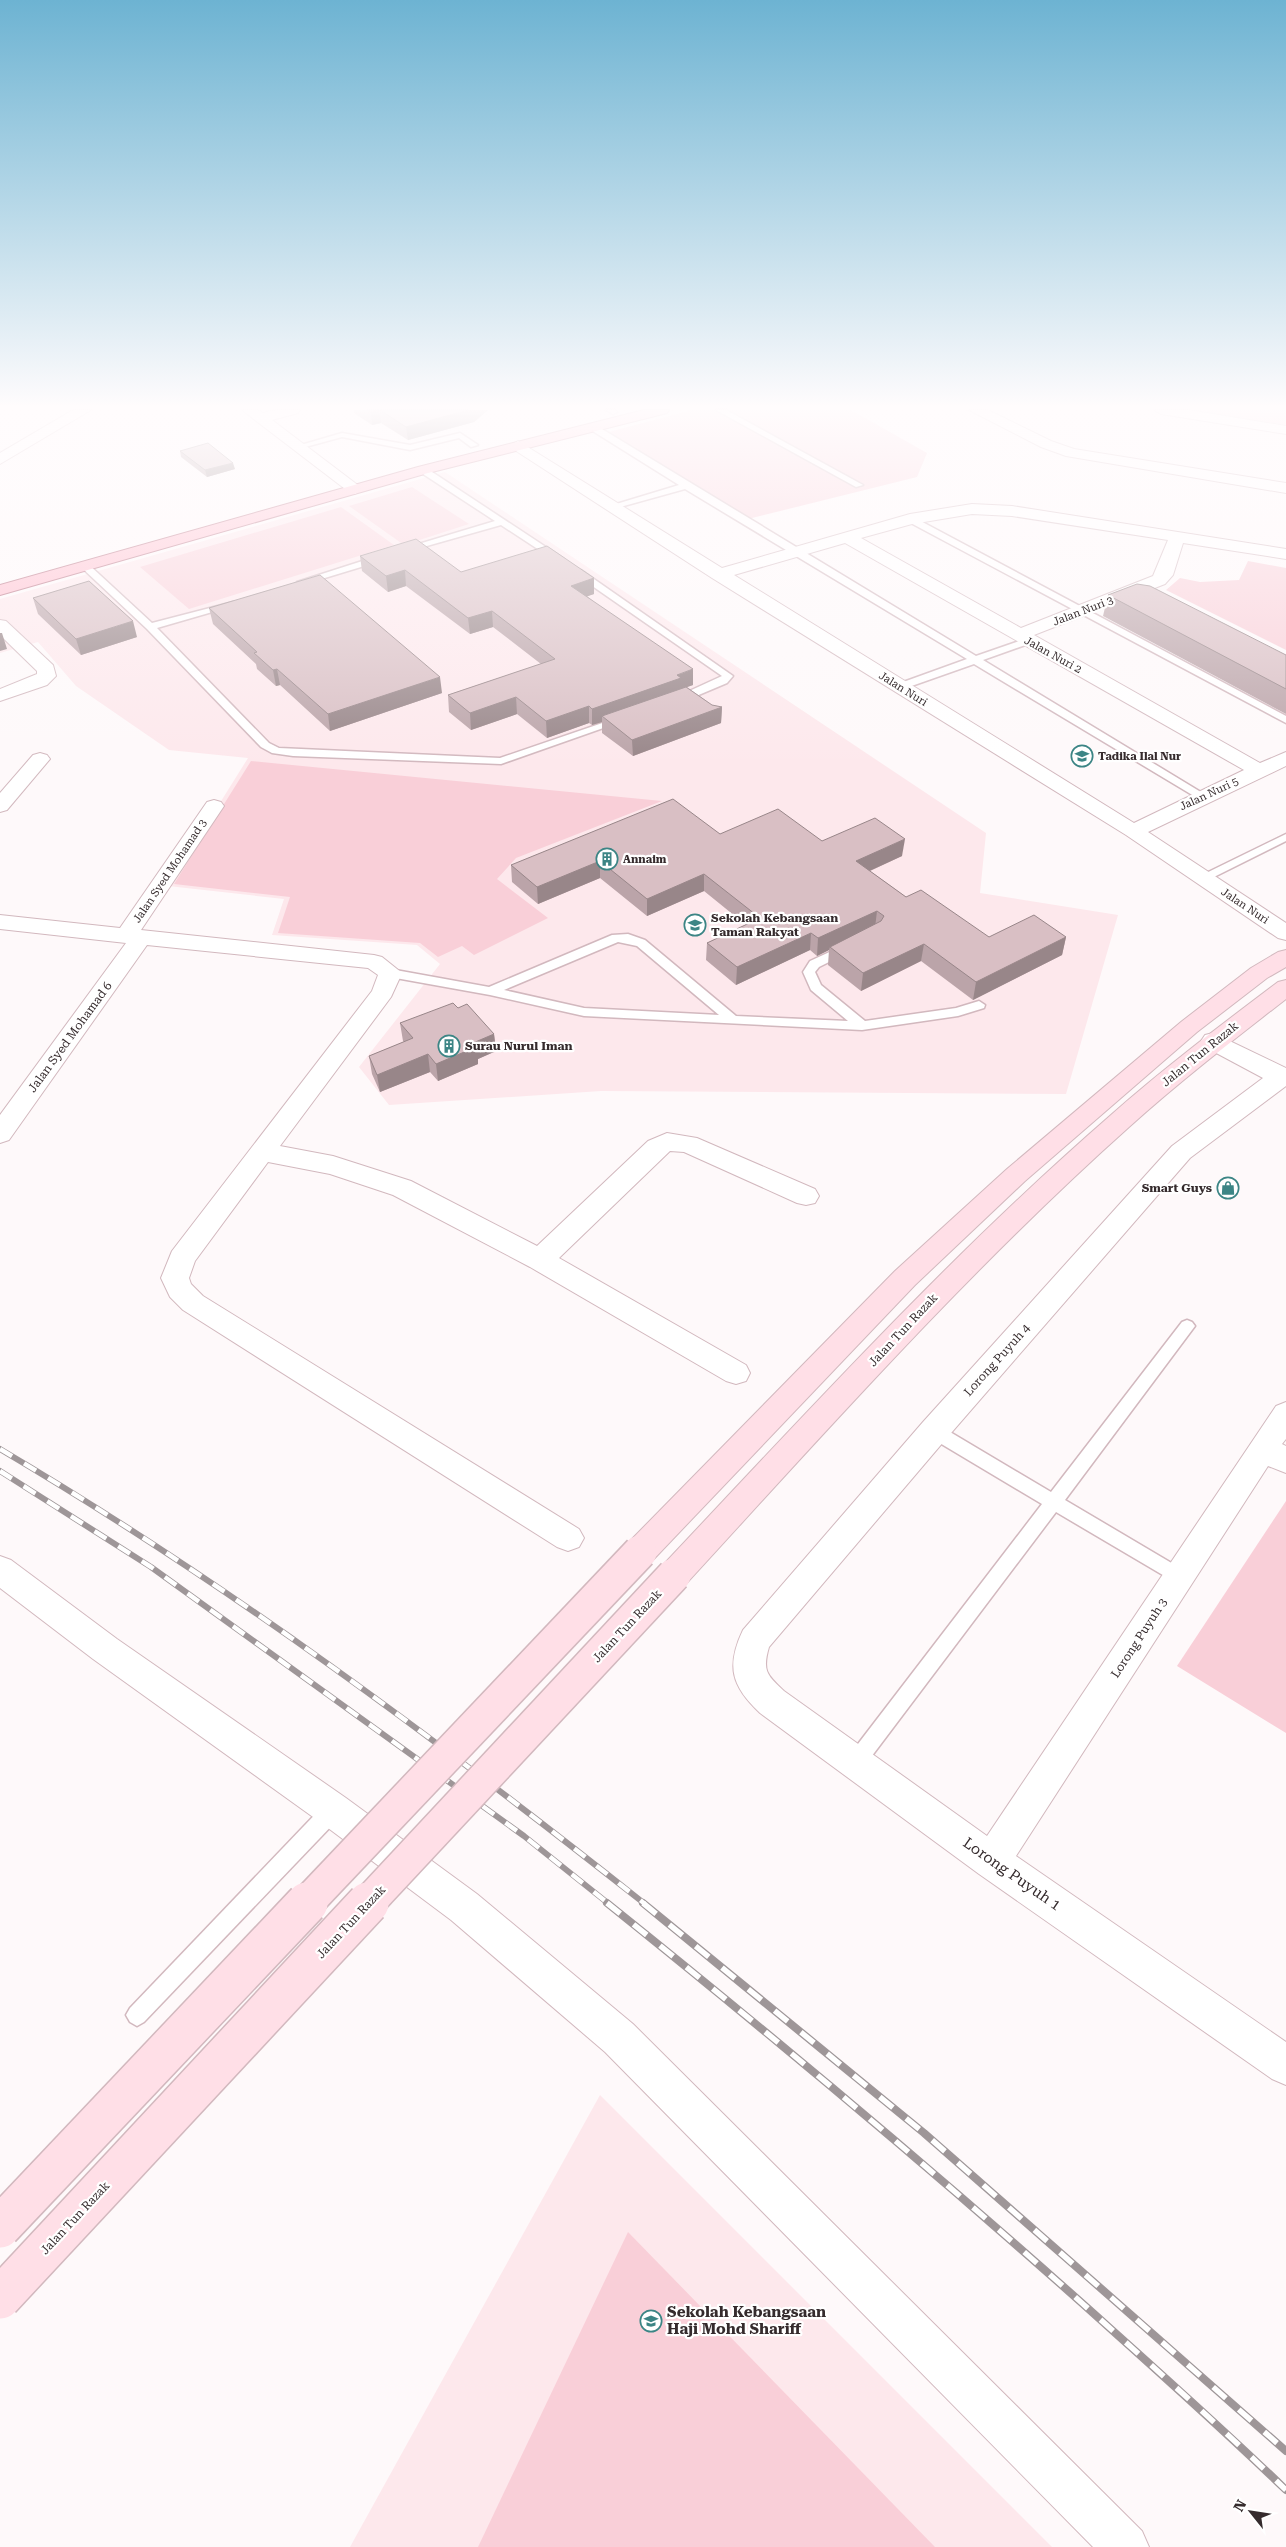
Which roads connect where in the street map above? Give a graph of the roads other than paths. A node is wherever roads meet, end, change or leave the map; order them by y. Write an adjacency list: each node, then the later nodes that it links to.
1 (180, 529): 15 (main road)
2 (215, 529): 14 (main road)
3 (479, 529): 18 (lane)
4 (512, 529): 32 (lane)
5 (648, 529): 16 (street, Jalan Nuri)
6 (756, 529): 12 (lane)
7 (875, 529): 10 (street)
8 (929, 529): 23 (lane)
9 (1124, 529): 11 (street)
10 (847, 537): 12 (street); 26 (street, Jalan Nuri 2)
11 (1178, 537): 13 (street); 20 (street, Jalan Nuri 3)
12 (794, 552): 16 (street); 29 (lane)
13 (1286, 554)
14 (84, 565): 15 (main road); 25 (lane)
15 (40, 572): 17 (main road); 19 (main road)
16 (718, 574): 30 (street, Jalan Nuri)
17 (0, 577)
18 (293, 585)
19 (0, 591)
20 (1144, 593): 21 (street); 23 (street, Jalan Nuri 3)
21 (1165, 595)
22 (236, 602): 25 (lane)
23 (1088, 613): 26 (street, Jalan Nuri 3); 34 (lane)
24 (0, 625): 27 (street)
25 (150, 627): 33 (lane)
26 (1023, 638): 29 (lane); 37 (street, Jalan Nuri 2)
27 (23, 647): 28 (street); 31 (street)
28 (0, 654)
29 (975, 660): 30 (lane); 38 (lane)
30 (899, 687): 41 (street, Jalan Nuri)
31 (0, 695)
32 (668, 704)
33 (632, 717)
34 (1286, 720)
35 (1286, 758): 37 (street, Jalan Nuri 5)
36 (40, 759): 39 (street)
37 (1260, 771): 38 (street, Jalan Nuri 5)
38 (1203, 797): 41 (street, Jalan Nuri 5)
39 (0, 806)
40 (214, 806): 46 (street, Jalan Syed Mohamad 3)
41 (1133, 831): 43 (street, Jalan Nuri)
42 (1286, 838): 43 (lane)
43 (1202, 878): 45 (street, Jalan Nuri)
44 (0, 922): 46 (street)
45 (1285, 937): 75 (main road, bridge)
46 (133, 938): 48 (street); 56 (street, Jalan Syed Mohamad 6)
47 (857, 942): 53 (lane)
48 (390, 973): 50 (lane); 57 (street)
49 (1286, 987): 54 (main road, Jalan Tun Razak)
50 (490, 991): 52 (lane); 52 (lane)
51 (979, 1006): 53 (lane)
52 (732, 1019): 53 (lane)
53 (862, 1026)
54 (1213, 1041): 55 (street); 76 (main road, Jalan Tun Razak, bridge)
55 (1285, 1079): 63 (street, Lorong Puyuh 4)
56 (0, 1134)
57 (261, 1152): 59 (street); 66 (street)
58 (806, 1196): 59 (street)
59 (540, 1260): 61 (street)
60 (1187, 1326): 65 (lane)
61 (736, 1373)
62 (1286, 1414): 64 (street, Lorong Puyuh 3)
63 (934, 1431): 65 (lane); 69 (street, Lorong Puyuh 4)
64 (1275, 1455): 68 (street, Lorong Puyuh 3)
65 (1053, 1502): 68 (lane); 70 (lane)
66 (568, 1538)
67 (0, 1570): 71 (street)
68 (1179, 1576): 72 (street, Lorong Puyuh 3)
69 (749, 1672): 70 (street, Lorong Puyuh 1)
70 (855, 1763): 72 (street, Lorong Puyuh 1)
71 (334, 1810): 73 (lane); 77 (street)
72 (992, 1861): 74 (street, Lorong Puyuh 1)
73 (138, 2015)
74 (1286, 2065)
75 (0, 2227)
76 (0, 2298)
77 (1126, 2547)

